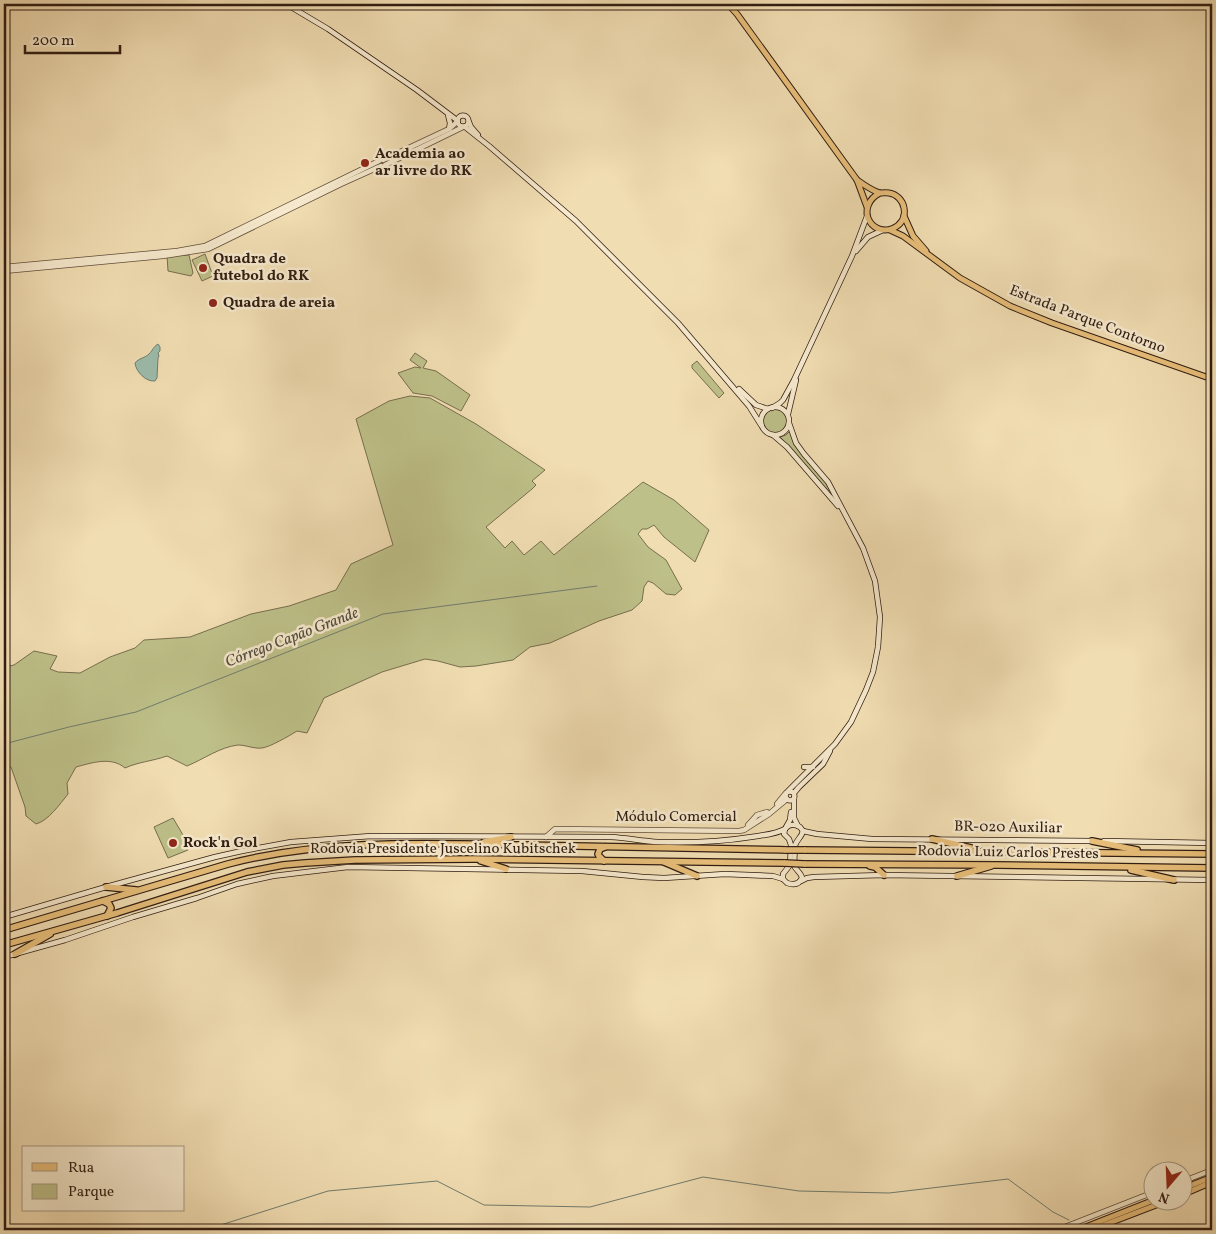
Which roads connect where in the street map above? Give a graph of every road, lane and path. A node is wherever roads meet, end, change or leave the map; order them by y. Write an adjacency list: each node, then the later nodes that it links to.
1 (286, 4): 5 (main road)
2 (728, 4): 4 (main road)
3 (733, 4): 4 (main road)
4 (737, 14): 14 (main road)
5 (436, 105): 6 (main road); 7 (main road)
6 (447, 114): 8 (main road); 11 (main road)
7 (462, 116): 8 (main road); 9 (main road)
8 (458, 121): 10 (main road); 11 (main road)
9 (469, 122): 10 (main road); 13 (main road)
10 (464, 127): 12 (main road); 13 (main road)
11 (448, 129): 12 (main road)
12 (429, 141): 23 (main road)
13 (489, 146): 25 (main road)
14 (857, 180): 15 (main road); 16 (main road)
15 (880, 193): 16 (main road); 18 (main road)
16 (867, 207): 17 (main road)
17 (867, 216): 19 (main road); 21 (main road)
18 (904, 216): 20 (main road); 22 (main road)
19 (883, 230): 20 (main road); 21 (main road)
20 (890, 230): 22 (main road)
21 (852, 256): 24 (main road)
22 (933, 259): 26 (main road, Estrada Parque Contorno)
23 (4, 269)
24 (799, 369): 27 (main road); 28 (main road)
25 (726, 378): 27 (main road); 30 (main road)
26 (1212, 379)
27 (770, 408): 28 (main road); 30 (main road)
28 (788, 414): 29 (main road)
29 (789, 423): 31 (main road); 32 (main road)
30 (762, 425): 31 (main road)
31 (773, 436): 32 (main road)
32 (844, 512): 33 (main road)
33 (835, 744): 35 (main road); 36 (main road)
34 (804, 767): 35 (main road)
35 (813, 767): 36 (main road)
36 (806, 777): 37 (main road, Módulo Comercial); 38 (main road, Módulo Comercial)
37 (787, 792): 38 (main road); 38 (main road); 40 (main road, Módulo Comercial)
38 (792, 798): 39 (main road); 40 (main road, Módulo Comercial); 41 (main road)
39 (798, 826): 41 (main road); 43 (main road)
40 (747, 828): 42 (main road, Módulo Comercial)
41 (785, 828): 46 (main road); 70 (main road)
42 (605, 829): 45 (main road, Módulo Comercial); 46 (main road, Módulo Comercial)
43 (803, 831): 47 (main road, BR-020 Auxiliar); 73 (main road)
44 (512, 837): 45 (main road); 50 (highway); 74 (main road)
45 (546, 837): 46 (main road)
46 (611, 837)
47 (932, 839): 48 (main road, BR-020 Auxiliar); 54 (highway)
48 (1092, 841): 49 (main road, BR-020 Auxiliar); 55 (highway)
49 (1212, 843)
50 (470, 844): 51 (highway, Rodovia Presidente Juscelino Kubitschek); 75 (highway, Rodovia Presidente Juscelino Kubitschek)
51 (605, 847): 52 (highway, Rodovia Presidente Juscelino Kubitschek, bridge); 58 (highway)
52 (804, 850): 53 (highway, Rodovia Luiz Carlos Prestes)
53 (905, 850): 54 (highway, Rodovia Luiz Carlos Prestes); 62 (highway)
54 (983, 851): 55 (highway, Rodovia Luiz Carlos Prestes)
55 (1151, 853): 56 (highway, Rodovia Luiz Carlos Prestes)
56 (1212, 854)
57 (474, 859): 58 (highway, Rodovia Presidente Juscelino Kubitschek); 66 (highway); 77 (highway, Rodovia Presidente Juscelino Kubitschek)
58 (605, 861): 59 (highway, Rodovia Presidente Juscelino Kubitschek)
59 (660, 861): 60 (highway, Rodovia Presidente Juscelino Kubitschek, bridge); 68 (highway)
60 (804, 864): 61 (highway, Rodovia Luiz Carlos Prestes)
61 (861, 864): 62 (highway, Rodovia Luiz Carlos Prestes); 67 (highway)
62 (907, 864): 63 (highway, Rodovia Luiz Carlos Prestes)
63 (997, 865): 64 (highway, Rodovia Luiz Carlos Prestes); 69 (highway)
64 (1122, 867): 65 (highway, Rodovia Luiz Carlos Prestes); 71 (highway)
65 (1212, 868)
66 (506, 869): 68 (main road); 82 (main road)
67 (884, 875): 69 (main road); 73 (main road)
68 (696, 876): 70 (main road)
69 (957, 876): 71 (main road)
70 (783, 879): 73 (main road)
71 (1174, 880): 72 (main road)
72 (1212, 880)
73 (800, 881)
74 (106, 886): 75 (highway); 78 (main road)
75 (141, 890): 76 (highway, Rodovia Presidente Juscelino Kubitschek)
76 (103, 901): 77 (highway); 79 (highway, Rodovia Presidente Juscelino Kubitschek)
77 (107, 916): 80 (highway, Rodovia Presidente Juscelino Kubitschek)
78 (4, 917)
79 (4, 930)
80 (58, 930): 81 (highway, Rodovia Presidente Juscelino Kubitschek); 82 (highway)
81 (4, 945)
82 (15, 954): 83 (main road)
83 (4, 957)
84 (1212, 1170): 85 (main road)
85 (1194, 1177)
86 (1212, 1177): 88 (main road)
87 (1212, 1182): 89 (main road)
88 (1194, 1184)
89 (1194, 1190)
90 (1144, 1196): 93 (main road)
91 (1144, 1204): 94 (main road)
92 (1144, 1210): 95 (main road)
93 (1057, 1230)
94 (1078, 1230)
95 (1091, 1230)

